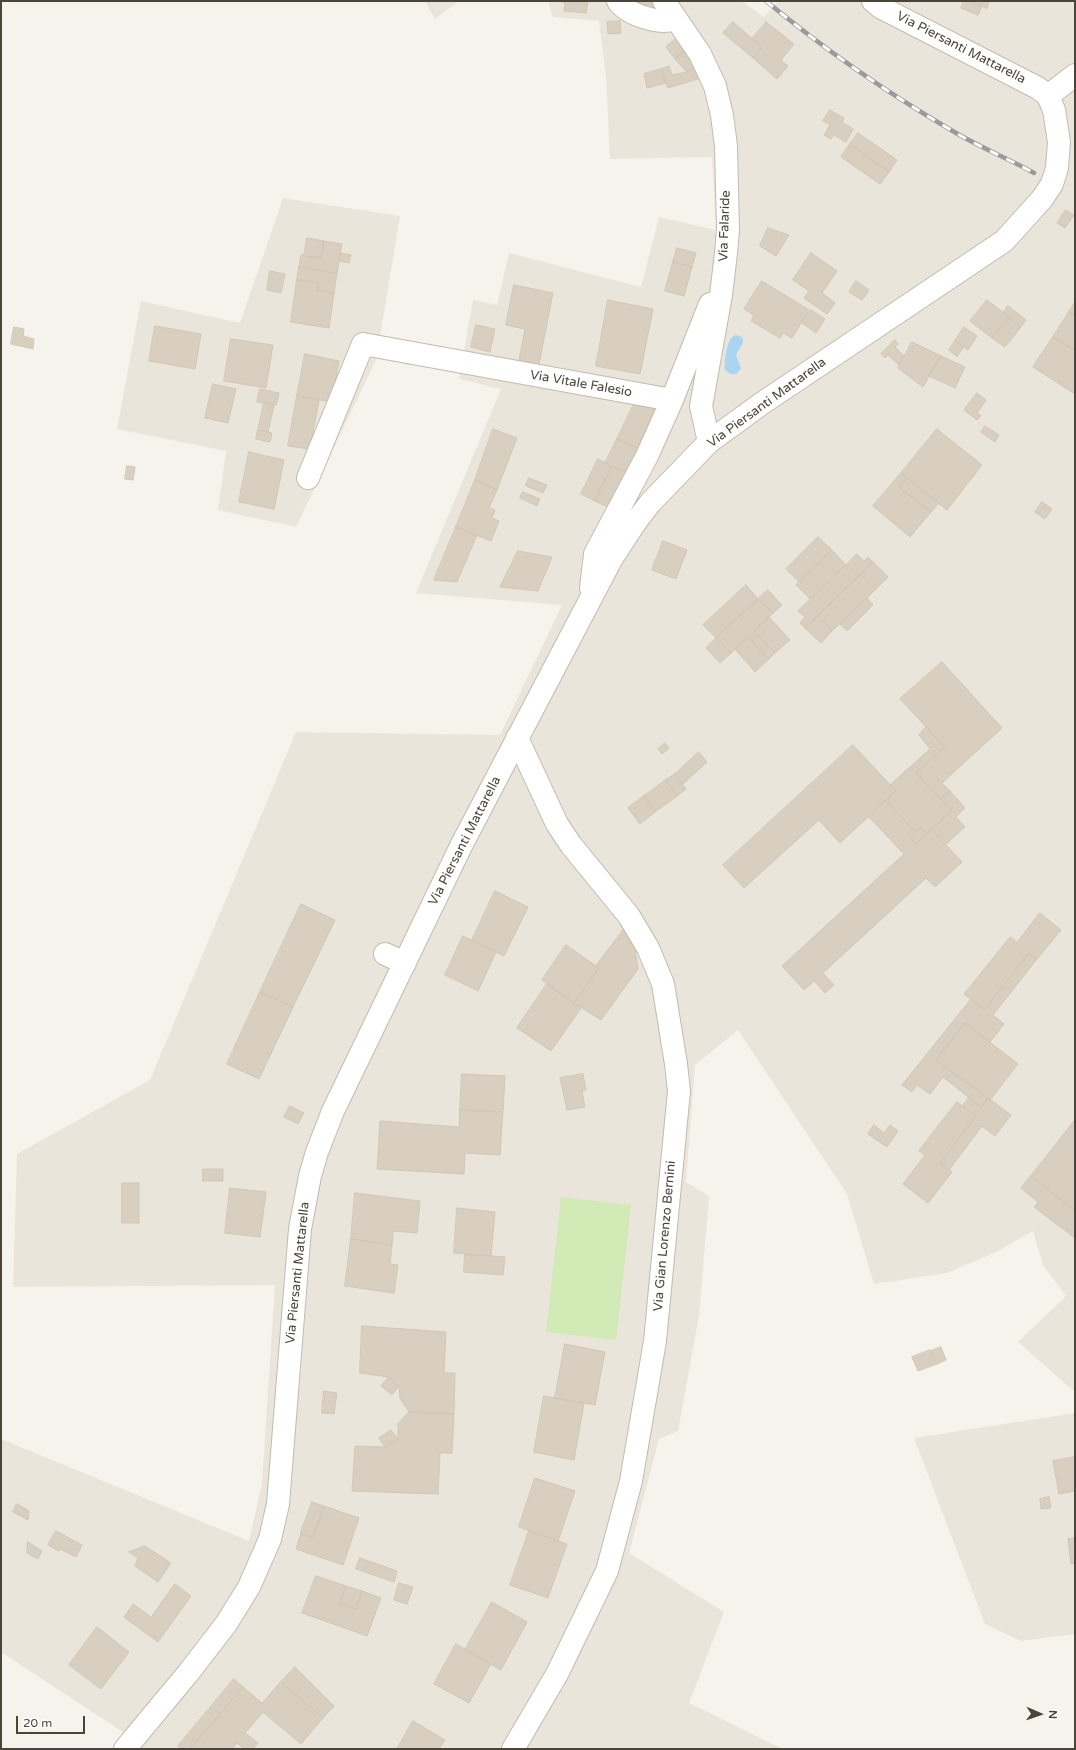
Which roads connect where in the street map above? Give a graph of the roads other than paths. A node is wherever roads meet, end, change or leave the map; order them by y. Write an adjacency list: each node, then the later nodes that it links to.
1 (618, 1): 4 (street)
2 (664, 1): 4 (street, Via Falaride)
3 (872, 1): 6 (street, Via Piersanti Mattarella)
4 (676, 19): 7 (street, Via Falaride)
5 (1075, 75): 6 (street)
6 (1048, 96): 9 (street, Via Piersanti Mattarella)
7 (723, 283): 8 (street); 9 (street, Via Falaride)
8 (672, 400): 10 (street, Via Vitale Falesio); 11 (street)
9 (709, 442): 11 (street, Via Piersanti Mattarella)
10 (308, 478)
11 (589, 600): 12 (street, Via Piersanti Mattarella)
12 (517, 738): 14 (street, Via Piersanti Mattarella); 16 (street, Via Gian Lorenzo Bernini)
13 (385, 954): 14 (street)
14 (405, 964): 15 (street, Via Piersanti Mattarella)
15 (125, 1749)
16 (512, 1749)

